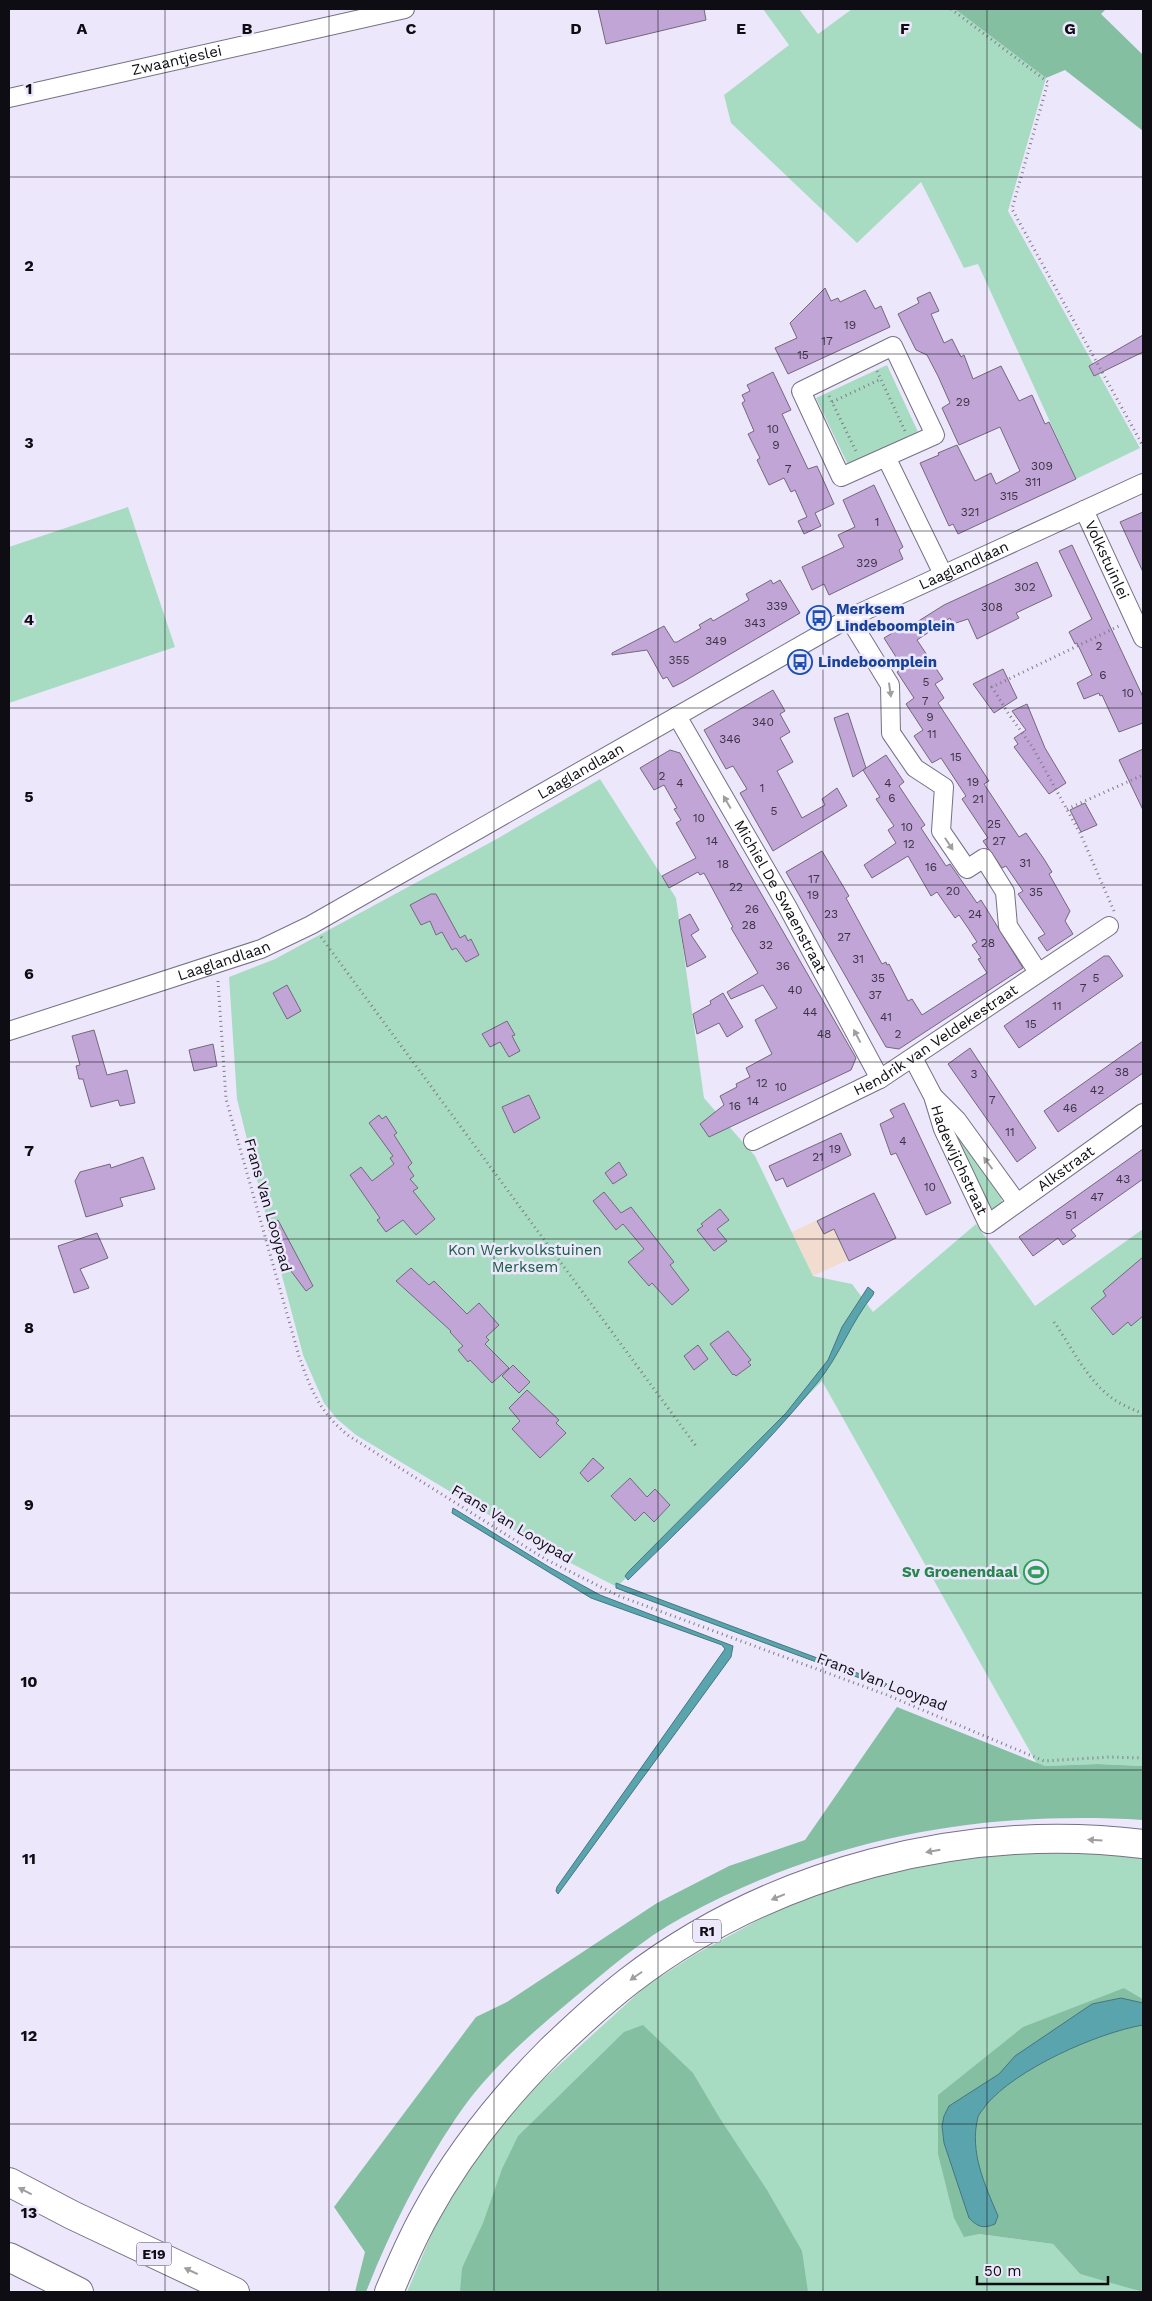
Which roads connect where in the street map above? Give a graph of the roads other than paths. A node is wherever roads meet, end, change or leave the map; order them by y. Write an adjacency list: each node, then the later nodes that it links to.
1 (405, 9): 2 (street, Zwaantjeslei)
2 (9, 98)
3 (886, 457): 3 (street); 6 (street)
4 (1143, 483): 5 (street, Laaglandlaan)
5 (1084, 510): 6 (street, Laaglandlaan); 8 (street, Volkstuinlei)
6 (942, 574): 7 (street, Laaglandlaan)
7 (849, 618): 9 (street, Laaglandlaan); 11 (street, one-way to 11)
8 (1143, 638)
9 (677, 716): 12 (street, Laaglandlaan); 14 (street, Michiel De Swaenstraat, one-way to 9)
10 (1109, 926): 11 (street, Hendrik van Veldekestraat)
11 (1038, 972): 13 (street, Hendrik van Veldekestraat)
12 (9, 1031)
13 (912, 1058): 14 (street, Hendrik van Veldekestraat); 15 (street, Hadewijchstraat)
14 (880, 1079): 17 (street, Hendrik van Veldekestraat)
15 (932, 1096): 18 (street, Hadewijchstraat, one-way to 15); 19 (street, Hadewijchstraat)
16 (1143, 1113): 18 (street, Alkstraat)
17 (753, 1140)
18 (1017, 1203): 19 (street, Alkstraat)
19 (988, 1224)
20 (1143, 1844): 25 (highway, R1, one-way to 25)
21 (9, 2182): 24 (highway, E19, one-way to 21)
22 (9, 2257): 23 (highway)
23 (79, 2292)
24 (236, 2292)
25 (389, 2292)

